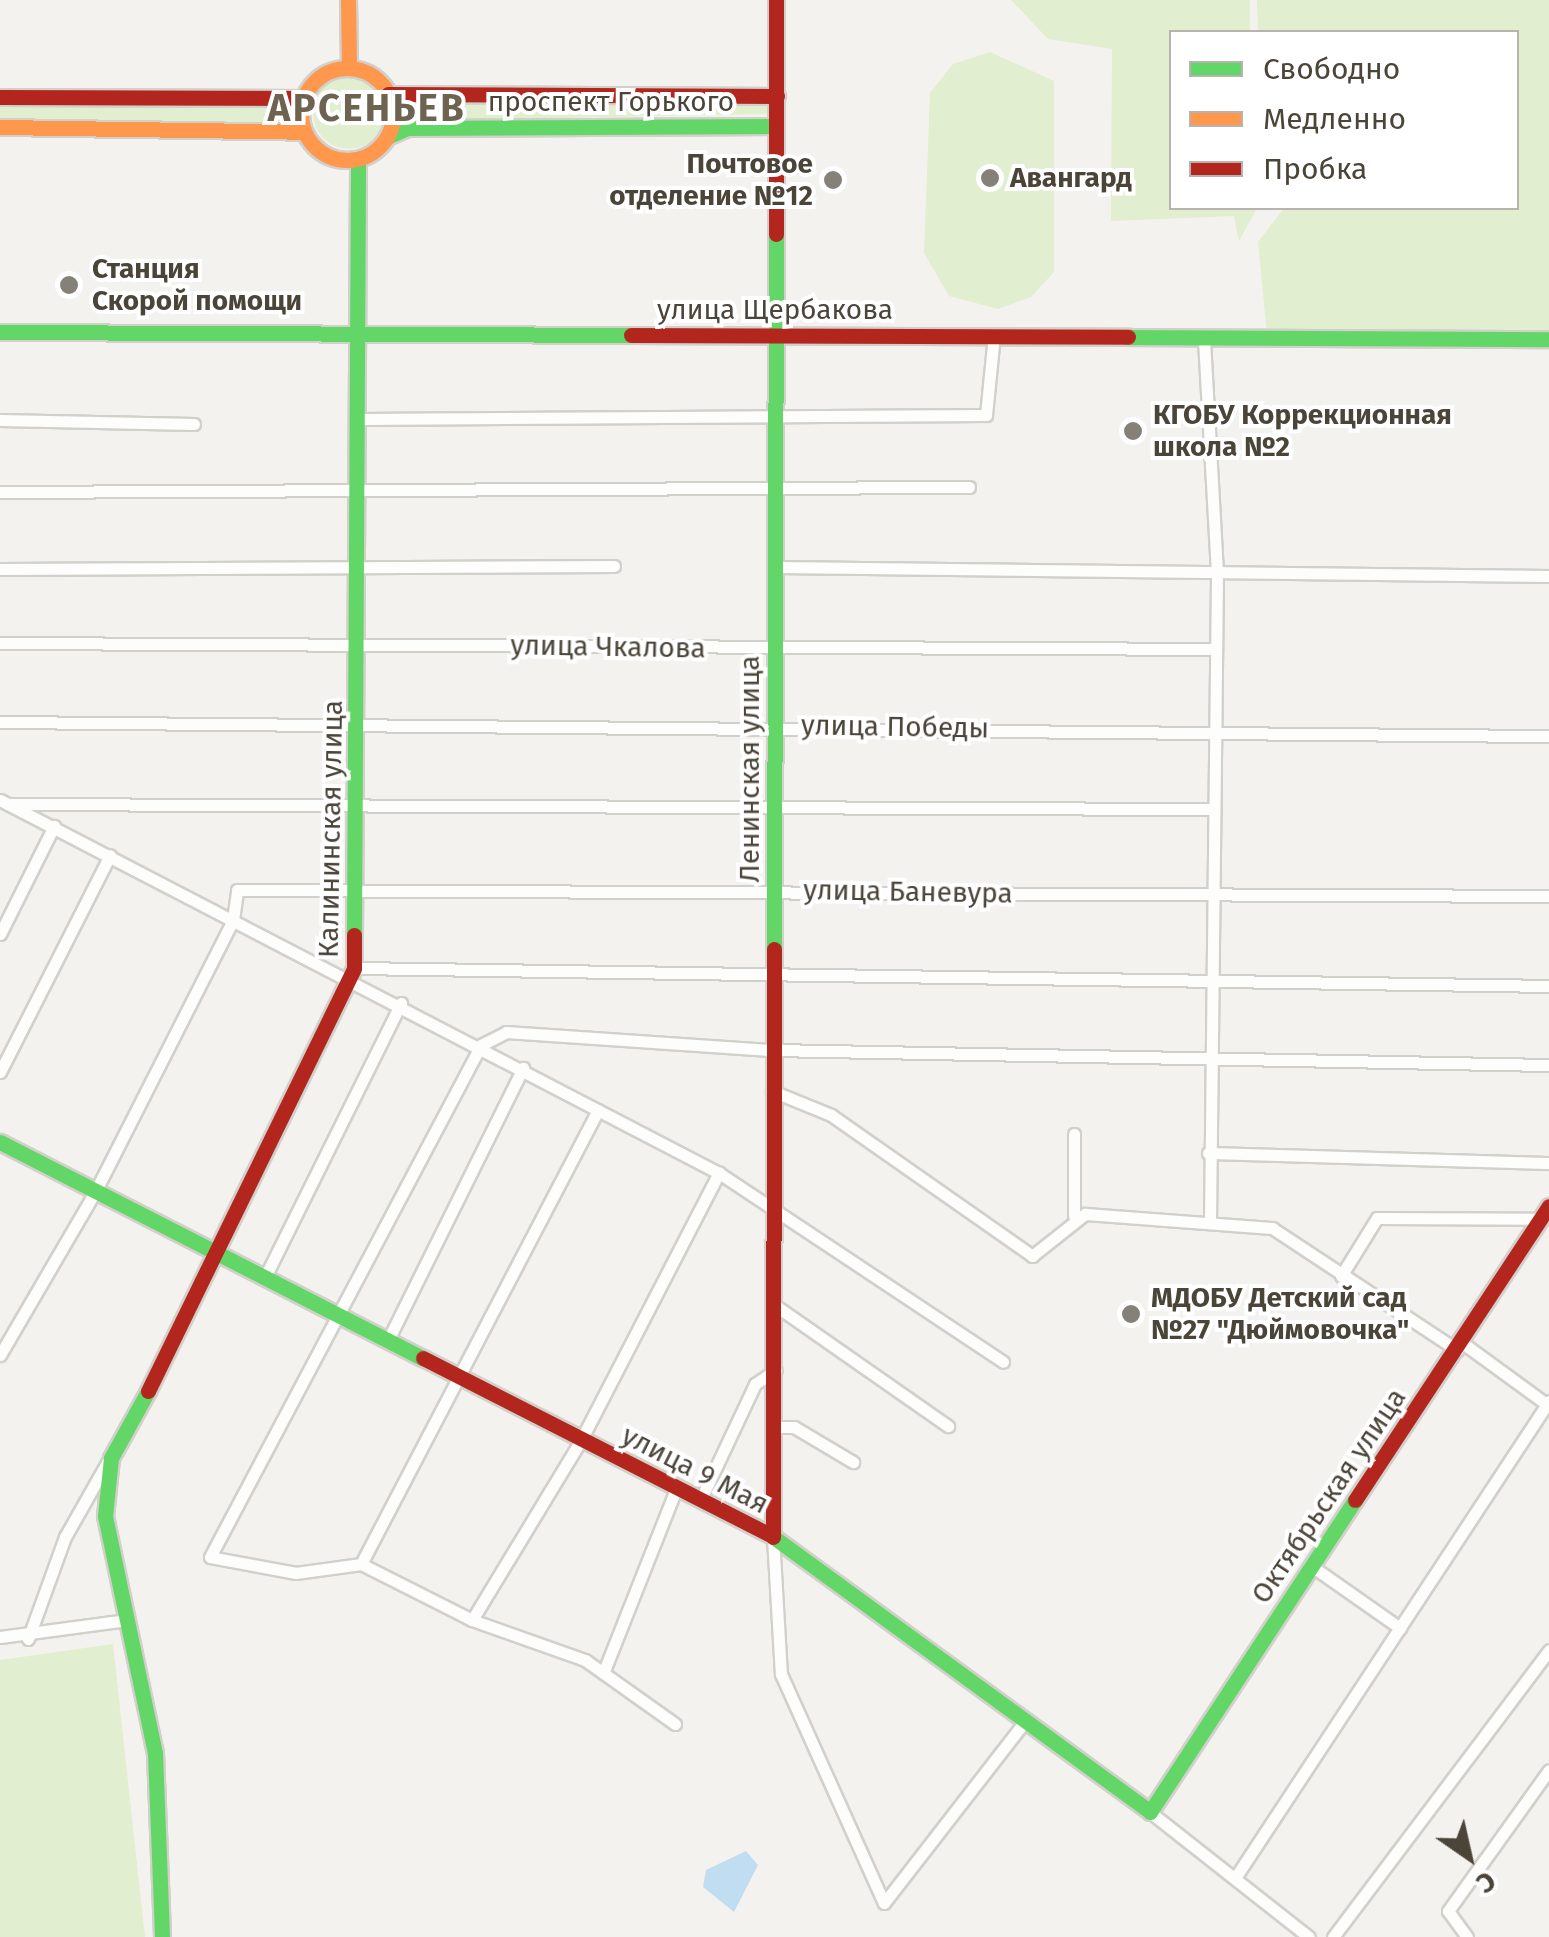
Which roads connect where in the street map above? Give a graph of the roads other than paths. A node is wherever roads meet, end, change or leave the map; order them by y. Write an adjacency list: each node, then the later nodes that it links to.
1 (348, 0): 3 (main road)
2 (776, 0): 5 (main road, Ленинская улица)
3 (349, 66): 4 (main road); 7 (main road)
4 (388, 94): 5 (main road, проспект Горького); 11 (main road)
5 (777, 96): 8 (main road, Ленинская улица)
6 (0, 97): 7 (main road)
7 (304, 98): 10 (main road)
8 (776, 126): 11 (main road, проспект Горького); 15 (main road, Ленинская улица)
9 (0, 127): 10 (main road)
10 (304, 132): 12 (main road)
11 (387, 136): 12 (main road)
12 (358, 160): 14 (main road, Калининская улица)
13 (0, 332): 14 (main road, улица Щербакова)
14 (359, 332): 15 (main road, улица Щербакова); 20 (main road, Калининская улица)
15 (776, 335): 16 (main road, улица Щербакова); 19 (main road, Ленинская улица)
16 (994, 336): 18 (main road, улица Щербакова); 19 (street)
17 (1549, 339): 18 (main road, улица Щербакова)
18 (1204, 340): 31 (street)
19 (776, 414): 20 (street); 23 (main road, Ленинская улица)
20 (362, 419): 26 (main road, Калининская улица)
21 (0, 420): 22 (street)
22 (194, 424)
23 (779, 487): 24 (street); 26 (street); 28 (main road, Ленинская улица)
24 (969, 488)
25 (0, 492): 26 (street)
26 (360, 496): 30 (main road, Калининская улица)
27 (614, 566): 30 (street)
28 (776, 566): 31 (street); 36 (main road, Ленинская улица)
29 (0, 570): 30 (street)
30 (359, 571): 34 (main road, Калининская улица)
31 (1217, 576): 32 (street); 35 (street)
32 (1549, 576)
33 (0, 644): 34 (street, улица Чкалова)
34 (360, 644): 36 (street, улица Чкалова); 38 (main road, Калининская улица)
35 (1216, 648): 36 (street, улица Чкалова); 40 (street)
36 (774, 649): 39 (main road, Ленинская улица)
37 (0, 722): 38 (street, улица Победы)
38 (358, 724): 39 (street, улица Победы); 42 (main road, Калининская улица)
39 (774, 725): 40 (street, улица Победы); 44 (main road, Ленинская улица)
40 (1216, 732): 41 (street, улица Победы); 45 (street)
41 (1549, 736)
42 (360, 799): 43 (street); 44 (street); 48 (main road, Калининская улица)
43 (4, 802): 46 (street)
44 (774, 803): 45 (street); 49 (main road, Ленинская улица)
45 (1214, 809): 50 (street)
46 (54, 826): 47 (street); 53 (street)
47 (110, 855): 52 (street); 64 (street)
48 (358, 888): 49 (street, улица Баневура); 52 (street, улица Баневура); 55 (main road, Калининская улица)
49 (776, 890): 50 (street, улица Баневура); 54 (main road, Ленинская улица)
50 (1213, 896): 51 (street, улица Баневура); 56 (street)
51 (1549, 896)
52 (233, 920): 55 (street); 72 (street)
53 (0, 934)
54 (774, 971): 55 (street); 56 (street); 60 (main road, Ленинская улица)
55 (353, 972): 58 (street); 77 (main road, Калининская улица)
56 (1216, 981): 57 (street); 61 (street)
57 (1549, 986)
58 (401, 1003): 59 (street); 79 (street)
59 (482, 1045): 60 (street); 63 (street); 81 (street)
60 (773, 1050): 61 (street); 65 (main road, Ленинская улица)
61 (1215, 1058): 62 (street); 69 (street)
62 (1549, 1065)
63 (523, 1068): 66 (street); 82 (street)
64 (0, 1072)
65 (772, 1091): 73 (main road, Ленинская улица); 74 (street)
66 (598, 1110): 71 (street); 87 (street)
67 (1074, 1134): 74 (street)
68 (0, 1142): 72 (main road, улица 9 Мая)
69 (1208, 1154): 70 (street); 75 (street)
70 (1549, 1163)
71 (719, 1173): 73 (street); 91 (street)
72 (94, 1192): 77 (main road, улица 9 Мая); 84 (street)
73 (773, 1205): 80 (main road, Ленинская улица); 85 (street)
74 (1074, 1216): 75 (street)
75 (1210, 1219): 78 (street)
76 (1544, 1222): 78 (street); 83 (main road, Октябрьская улица)
77 (222, 1254): 79 (main road, улица 9 Мая); 92 (main road, Калининская улица)
78 (1341, 1276): 83 (street)
79 (265, 1277): 81 (main road, улица 9 Мая)
80 (776, 1306): 86 (main road, Ленинская улица); 90 (street)
81 (337, 1314): 82 (main road, улица 9 Мая); 97 (street)
82 (388, 1340): 87 (main road, улица 9 Мая)
83 (1461, 1347): 88 (street); 98 (main road, Октябрьская улица)
84 (0, 1354)
85 (1003, 1362)
86 (776, 1370): 89 (main road, Ленинская улица); 95 (street)
87 (463, 1378): 91 (main road, улица 9 Мая); 97 (street)
88 (1548, 1404): 101 (street)
89 (775, 1426): 93 (street); 96 (main road, Ленинская улица)
90 (948, 1426)
91 (581, 1440): 94 (main road, улица 9 Мая); 100 (street)
92 (110, 1458): 99 (main road, Калининская улица); 103 (street)
93 (852, 1462)
94 (676, 1490): 95 (main road, улица 9 Мая); 105 (street)
95 (700, 1501): 96 (main road, улица 9 Мая)
96 (774, 1537): 106 (main road, улица 9 Мая); 106 (street)
97 (361, 1564): 100 (street)
98 (1310, 1566): 101 (street); 109 (main road, Октябрьская улица)
99 (128, 1620): 103 (street); 111 (main road, Калининская улица)
100 (472, 1620): 105 (street)
101 (1400, 1628): 110 (street)
102 (0, 1637): 103 (street)
103 (28, 1639)
104 (1549, 1650): 113 (street)
105 (604, 1671): 107 (street)
106 (1026, 1720): 109 (main road, улица 9 Мая)
107 (675, 1724)
108 (1549, 1770): 114 (street)
109 (1150, 1812): 110 (street, улица 9 Мая)
110 (1236, 1878): 112 (street, улица 9 Мая)
111 (162, 1937)
112 (1309, 1937)
113 (1333, 1937)
114 (1467, 1937)

